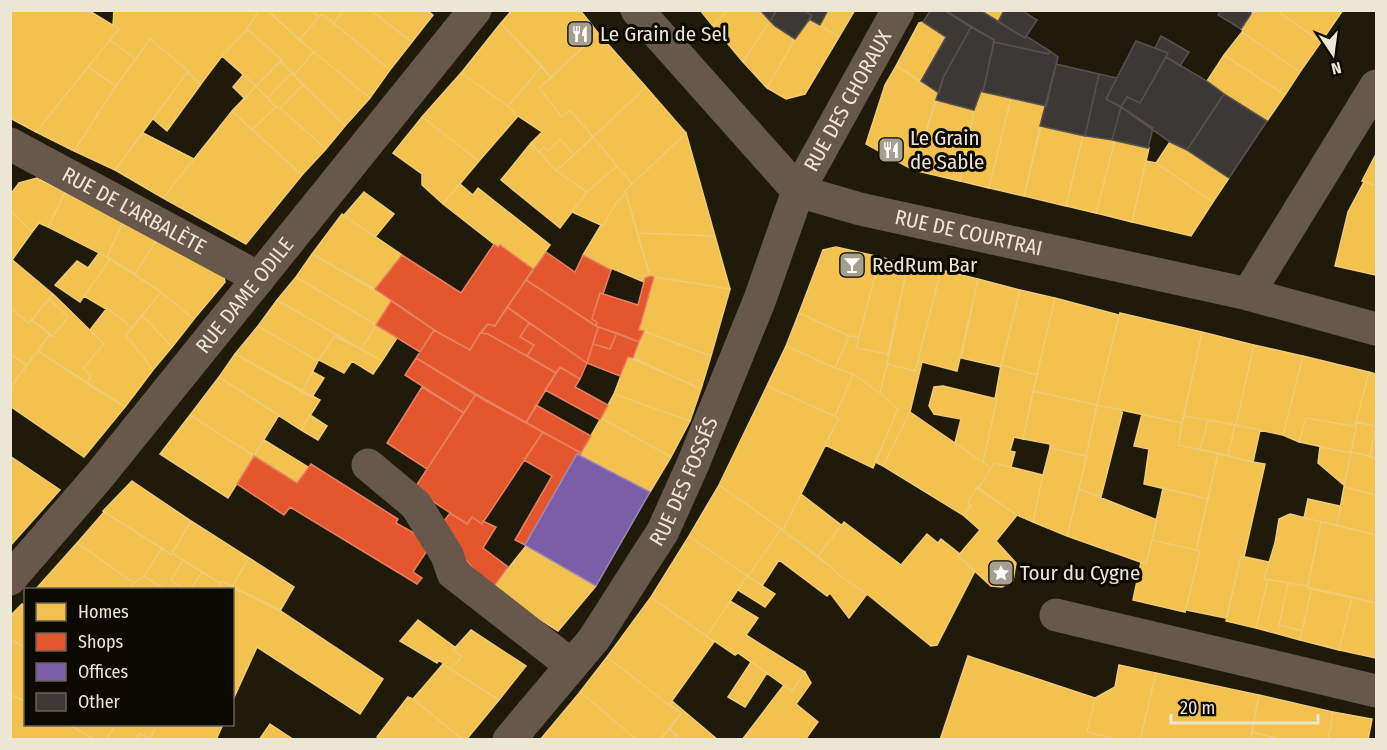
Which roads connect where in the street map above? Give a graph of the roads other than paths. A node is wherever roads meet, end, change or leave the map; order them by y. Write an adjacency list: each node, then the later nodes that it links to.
1 (475, 10): 7 (street, RUE DAME ODILE)
2 (637, 10): 6 (street)
3 (898, 10): 6 (street, RUE DES CHORAUX)
4 (1377, 86): 8 (street)
5 (10, 144): 7 (street, RUE DE L'ARBALÈTE)
6 (798, 192): 8 (street, RUE DE COURTRAI); 13 (street, RUE DES FOSSÉS)
7 (259, 278): 11 (street, RUE DAME ODILE)
8 (1248, 294): 9 (street, RUE DE COURTRAI)
9 (1377, 329)
10 (368, 465): 13 (street)
11 (10, 579)
12 (1056, 615): 14 (street)
13 (571, 665): 15 (street, RUE DES FOSSÉS)
14 (1377, 692)
15 (509, 740)

